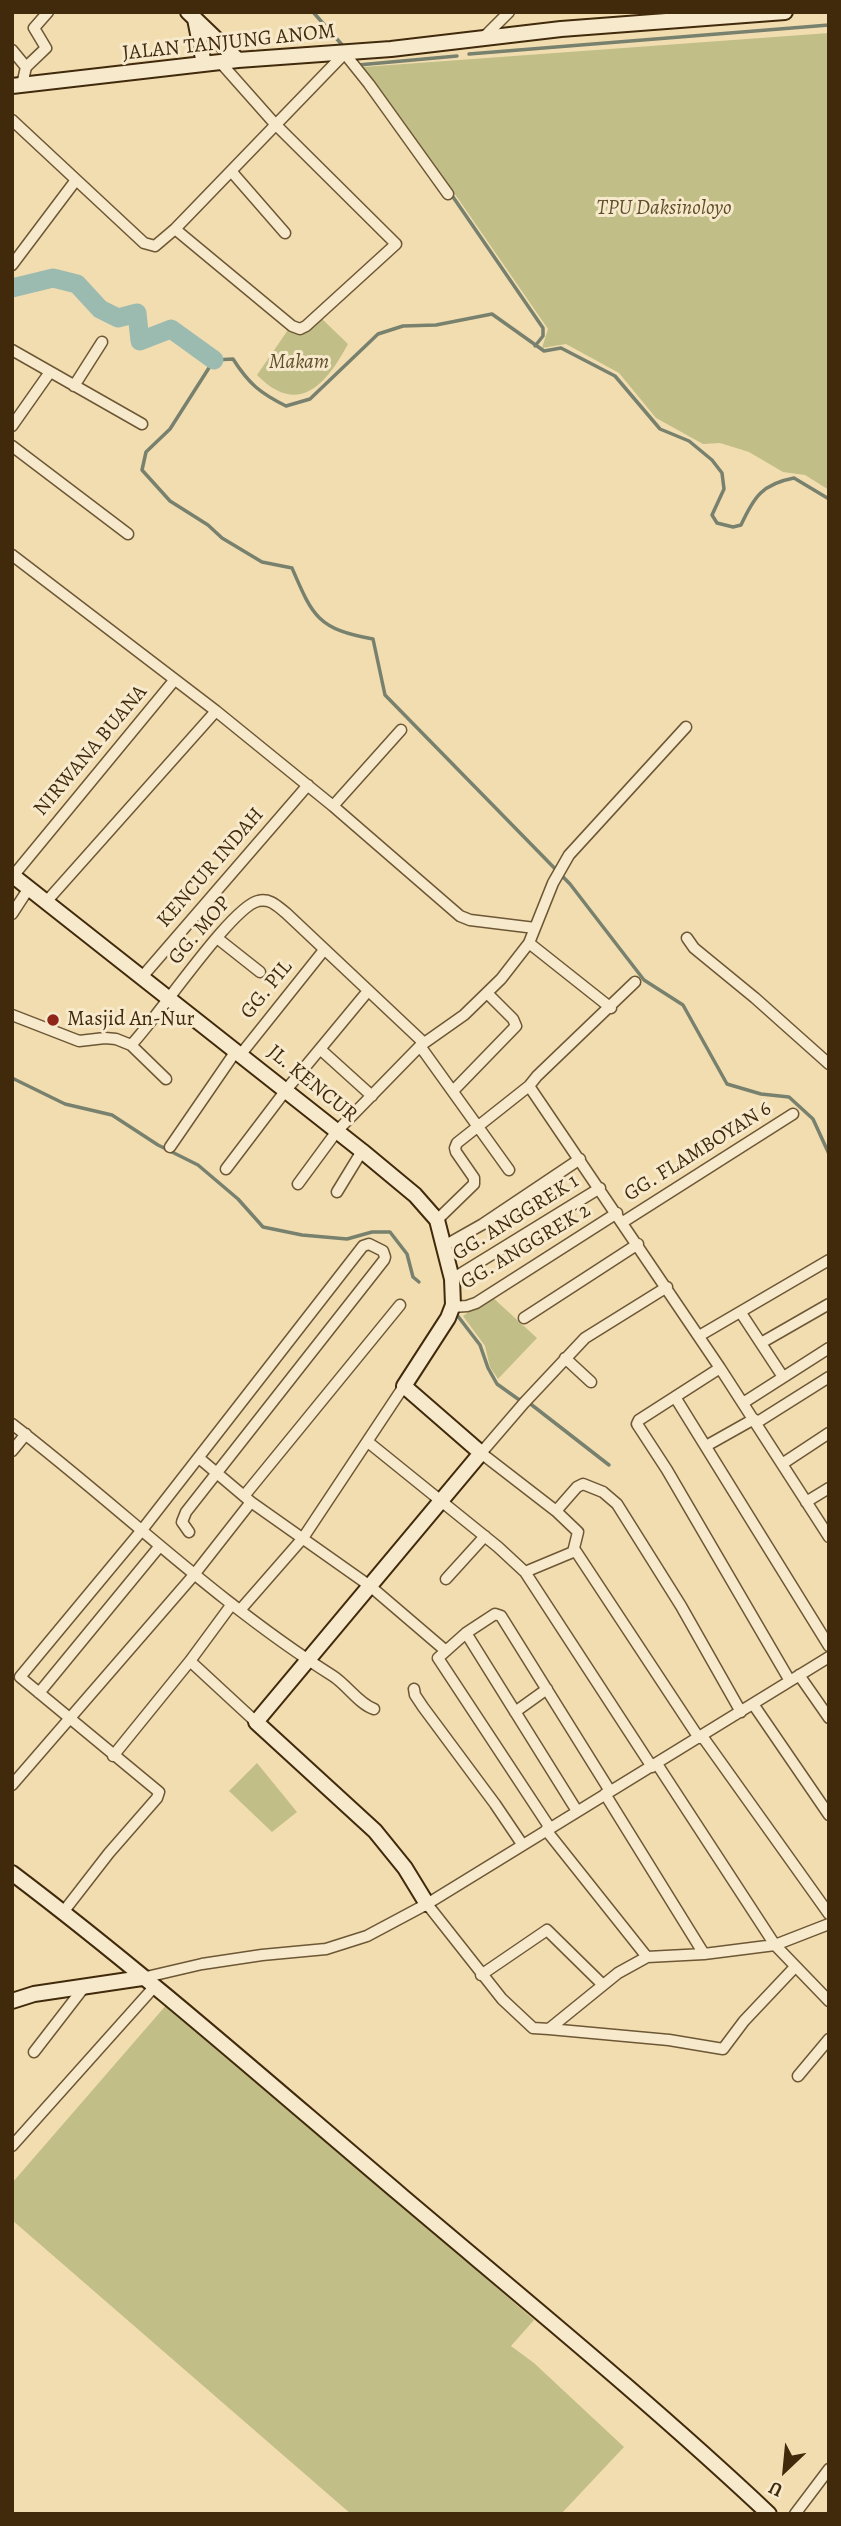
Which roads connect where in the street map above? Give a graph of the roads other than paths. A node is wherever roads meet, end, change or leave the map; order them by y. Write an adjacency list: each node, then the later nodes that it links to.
1 (48, 12): 11 (street)
2 (509, 12): 5 (street)
3 (785, 12): 5 (street, JALAN TANJUNG ANOM)
4 (192, 15): 8 (street); 10 (street)
5 (483, 38): 7 (street, JALAN TANJUNG ANOM)
6 (12, 50): 11 (street)
7 (346, 53): 8 (street, JALAN TANJUNG ANOM); 14 (street); 17 (street)
8 (238, 60): 9 (street, JALAN TANJUNG ANOM)
9 (220, 62): 10 (street, JALAN TANJUNG ANOM); 14 (street)
10 (204, 64): 12 (street, JALAN TANJUNG ANOM)
11 (26, 67): 12 (street)
12 (17, 86)
13 (12, 120): 16 (street)
14 (275, 124): 15 (street); 18 (street)
15 (231, 171): 18 (street); 19 (street)
16 (76, 180): 18 (street); 20 (street)
17 (448, 194)
18 (175, 229)
19 (285, 233)
20 (12, 265)
21 (102, 342): 24 (street)
22 (12, 350): 23 (street)
23 (50, 372): 24 (street); 26 (street)
24 (74, 386): 25 (street)
25 (142, 424)
26 (12, 426)
27 (12, 446): 28 (street)
28 (128, 534)
29 (12, 555): 31 (street)
30 (172, 683): 36 (street, NIRWANA BUANA)
31 (216, 710): 34 (street); 38 (street)
32 (686, 727): 40 (street)
33 (401, 730): 35 (street)
34 (308, 785): 35 (street); 46 (street, KENCUR INDAH)
35 (333, 806): 40 (street)
36 (13, 876): 37 (street, JL. KENCUR)
37 (29, 888): 38 (street, JL. KENCUR); 39 (street)
38 (46, 902): 46 (street, JL. KENCUR)
39 (12, 914)
40 (535, 928): 43 (street)
41 (218, 938): 44 (street, GG. MOP); 45 (street); 50 (street, GG. MOP)
42 (687, 938): 57 (street)
43 (529, 943): 49 (street); 51 (street)
44 (324, 950): 48 (street); 56 (street, GG. PIL)
45 (260, 972)
46 (142, 977): 50 (street, JL. KENCUR)
47 (635, 982): 51 (street)
48 (368, 991): 54 (street); 55 (street)
49 (488, 994): 54 (street); 61 (street)
50 (170, 998): 53 (street, GG. MOP); 56 (street, JL. KENCUR)
51 (611, 1008): 59 (street)
52 (14, 1019): 53 (street)
53 (131, 1045): 58 (street)
54 (422, 1045): 61 (street); 62 (street)
55 (320, 1049): 60 (street); 62 (street)
56 (238, 1053): 60 (street, JL. KENCUR); 66 (street, GG. PIL)
57 (829, 1064)
58 (166, 1079)
59 (530, 1086): 64 (street); 68 (street)
60 (286, 1090): 65 (street, JL. KENCUR); 69 (street)
61 (453, 1091): 64 (street)
62 (372, 1096): 65 (street)
63 (793, 1114): 74 (street, GG. FLAMBOYAN 6)
64 (480, 1127): 70 (street); 75 (street)
65 (337, 1131): 67 (street, JL. KENCUR); 71 (street)
66 (170, 1147)
67 (362, 1151): 73 (street); 75 (street, JL. KENCUR)
68 (580, 1159): 72 (street); 77 (street)
69 (226, 1169)
70 (509, 1170)
71 (298, 1184)
72 (600, 1188): 74 (street); 79 (street, GG. ANGGREK 1)
73 (337, 1192)
74 (620, 1218): 76 (street); 83 (street, GG. ANGGREK 2)
75 (437, 1220): 77 (street, JL. KENCUR)
76 (638, 1244): 80 (street); 85 (street)
77 (444, 1246): 79 (street, JL. KENCUR)
78 (829, 1259): 84 (street)
79 (452, 1279): 83 (street, JL. KENCUR)
80 (667, 1287): 86 (street); 89 (street)
81 (829, 1304): 87 (street)
82 (400, 1305): 109 (street)
83 (452, 1307): 94 (street, JL. KENCUR)
84 (741, 1313): 86 (street); 87 (street)
85 (524, 1318)
86 (699, 1336): 90 (street)
87 (761, 1343): 91 (street)
88 (829, 1348): 91 (street)
89 (565, 1358): 93 (street); 104 (street)
90 (720, 1368): 95 (street); 96 (street)
91 (783, 1377): 96 (street)
92 (829, 1377): 97 (street)
93 (591, 1382)
94 (404, 1386): 101 (street); 104 (street)
95 (675, 1397): 102 (street); 131 (street)
96 (743, 1403): 97 (street)
97 (755, 1421): 102 (street); 106 (street)
98 (12, 1423): 100 (street)
99 (829, 1433): 106 (street)
100 (26, 1434): 103 (street); 113 (street)
101 (368, 1442): 110 (street); 117 (street)
102 (706, 1446): 126 (street)
103 (12, 1451)
104 (481, 1453): 110 (street); 112 (street)
105 (199, 1458): 107 (street); 107 (street); 113 (street)
106 (782, 1464): 111 (street)
107 (218, 1474): 109 (street); 114 (street)
108 (829, 1488): 111 (street)
109 (248, 1499): 117 (street); 121 (street)
110 (441, 1500): 115 (street); 123 (street)
111 (806, 1502): 116 (street)
112 (556, 1511): 119 (street); 138 (street)
113 (142, 1530): 118 (street); 134 (street)
114 (189, 1532)
115 (485, 1536): 120 (street); 122 (street)
116 (829, 1537)
117 (303, 1538): 123 (street); 124 (street)
118 (159, 1547): 121 (street); 134 (street)
119 (575, 1550): 120 (street); 142 (street)
120 (525, 1572): 144 (street)
121 (193, 1576): 124 (street); 139 (street)
122 (446, 1579)
123 (370, 1586): 127 (street); 129 (street)
124 (236, 1607): 129 (street); 130 (street)
125 (466, 1633): 127 (street); 133 (street); 137 (street)
126 (829, 1646)
127 (446, 1651): 149 (street)
128 (829, 1657): 131 (street)
129 (308, 1660): 136 (street); 141 (street)
130 (190, 1661): 141 (street); 143 (street)
131 (794, 1678): 135 (street); 140 (street)
132 (414, 1689): 150 (street)
133 (547, 1689): 137 (street); 146 (street)
134 (39, 1693): 139 (street)
135 (753, 1704): 138 (street); 148 (street)
136 (374, 1709)
137 (515, 1712): 147 (street)
138 (741, 1712): 142 (street)
139 (71, 1718): 143 (street); 145 (street)
140 (829, 1718)
141 (256, 1722): 152 (street)
142 (700, 1737): 144 (street); 154 (street)
143 (113, 1756): 153 (street)
144 (654, 1765): 146 (street); 155 (street)
145 (12, 1785)
146 (608, 1793): 147 (street); 156 (street)
147 (577, 1811): 149 (street)
148 (829, 1815)
149 (548, 1829): 150 (street); 157 (street)
150 (522, 1844): 152 (street)
151 (12, 1873): 153 (street)
152 (426, 1904): 159 (street); 160 (street)
153 (64, 1911): 160 (street)
154 (828, 1922): 155 (street)
155 (775, 1945): 156 (street); 158 (street)
156 (704, 1954): 157 (street)
157 (647, 1957): 161 (street)
158 (795, 1967): 165 (street); 166 (street)
159 (481, 1975): 161 (street); 166 (street)
160 (142, 1978): 162 (street); 163 (street)
161 (602, 1984): 166 (street)
162 (85, 1986): 164 (street); 168 (street)
163 (155, 1986): 170 (street); 172 (street)
164 (12, 2001)
165 (829, 2001)
166 (549, 2029)
167 (829, 2039): 169 (street)
168 (34, 2052)
169 (798, 2076)
170 (12, 2146)
171 (829, 2469): 173 (street)
172 (769, 2514)
173 (795, 2514)

